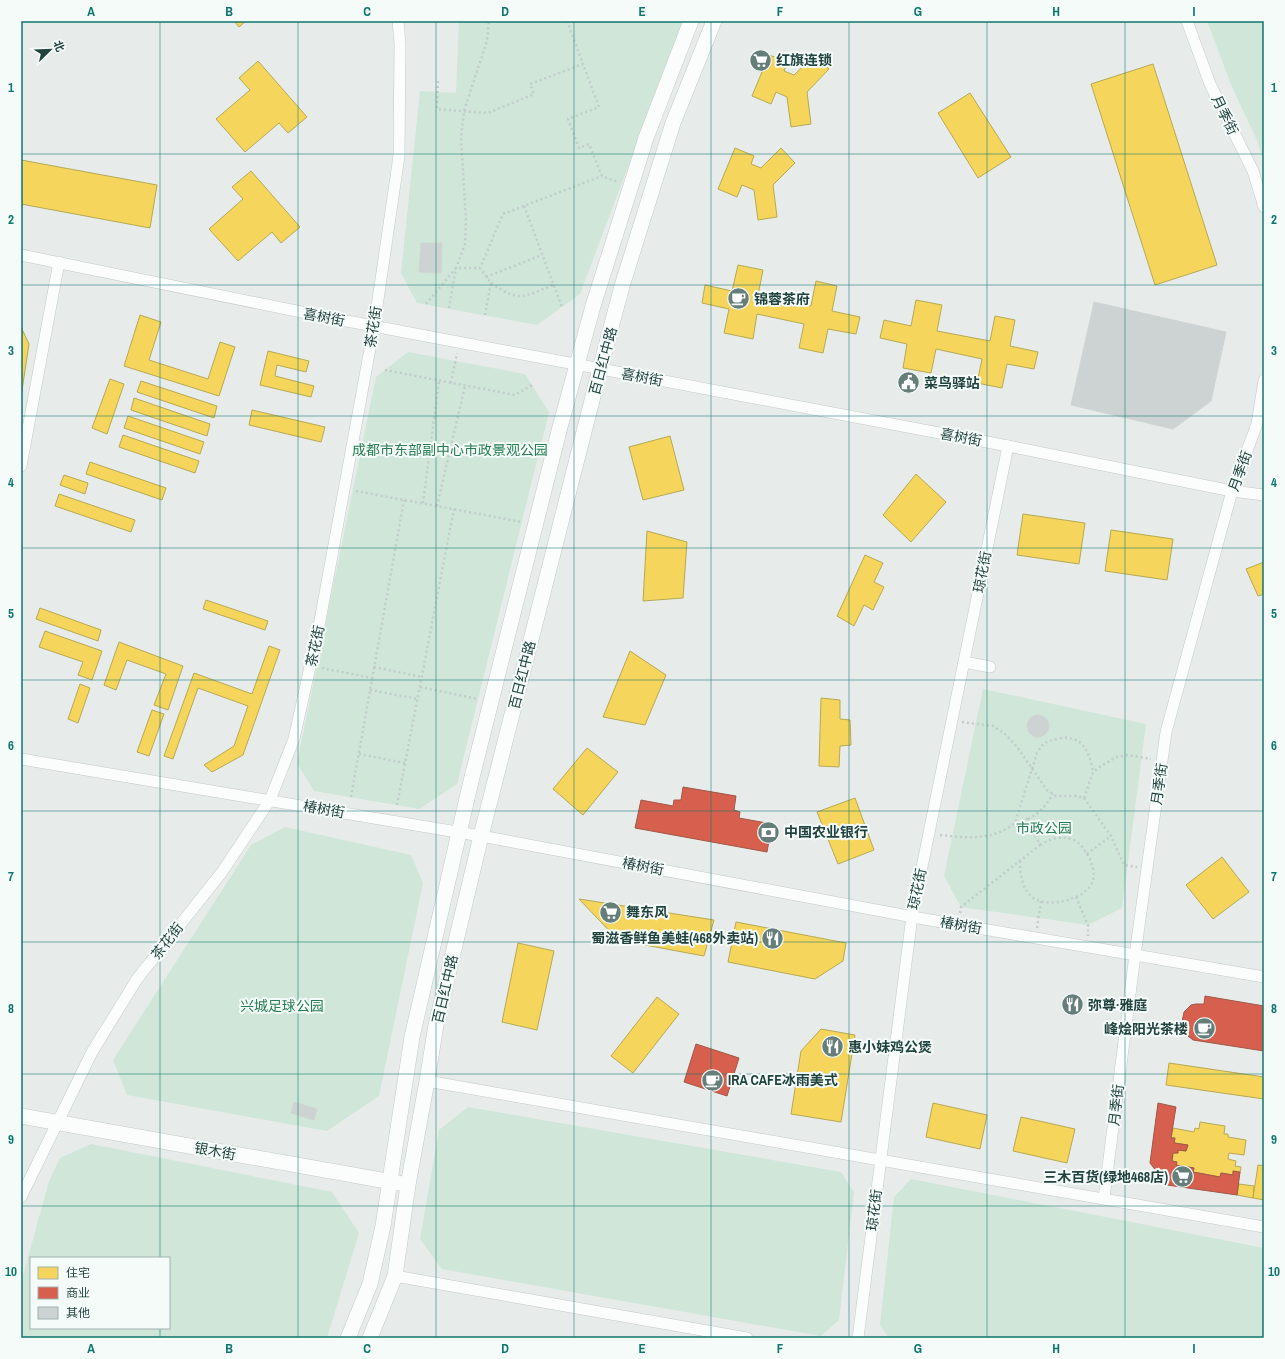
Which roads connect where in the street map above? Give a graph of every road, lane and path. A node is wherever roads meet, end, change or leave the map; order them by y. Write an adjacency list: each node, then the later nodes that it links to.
1 (398, 21): 26 (street, 茶花街)
2 (489, 21): 9 (path)
3 (567, 21): 7 (path)
4 (691, 21): 28 (street, 百日红中路)
5 (714, 21): 29 (street, 百日红中路)
6 (1187, 21): 13 (street, 月季街)
7 (583, 64): 9 (path); 10 (path)
8 (438, 81): 9 (path)
9 (464, 111): 17 (path)
10 (602, 176): 11 (path); 12 (path)
11 (622, 183)
12 (524, 206): 15 (path); 18 (path)
13 (1264, 207)
14 (21, 255): 16 (street, 喜树街)
15 (542, 255): 19 (path); 21 (path)
16 (59, 262): 26 (street, 喜树街); 36 (street)
17 (456, 268): 18 (path); 22 (path); 24 (path)
18 (480, 268): 19 (path)
19 (486, 277): 20 (path)
20 (491, 283): 21 (path); 25 (path)
21 (553, 285): 23 (path)
22 (426, 304)
23 (562, 307)
24 (450, 308)
25 (485, 315)
26 (374, 327): 27 (street, 喜树街); 67 (street, 茶花街)
27 (458, 342): 28 (street, 喜树街); 33 (path)
28 (577, 365): 29 (street, 喜树街); 71 (street, 百日红中路)
29 (600, 369): 37 (street, 喜树街); 73 (street, 百日红中路)
30 (385, 370): 32 (path)
31 (1264, 380): 40 (street, 月季街)
32 (439, 381): 33 (path); 43 (path)
33 (452, 383): 35 (path)
34 (532, 385): 35 (path)
35 (465, 386): 44 (path)
36 (23, 438): 38 (street)
37 (1008, 446): 40 (street, 喜树街); 47 (street, 琼花街)
38 (21, 466)
39 (353, 490): 42 (path)
40 (1232, 491): 41 (street, 喜树街); 60 (street, 月季街)
41 (1264, 496)
42 (404, 500): 43 (path); 49 (path)
43 (423, 503): 44 (path)
44 (437, 506): 45 (path)
45 (454, 510): 46 (path); 51 (path)
46 (522, 522)
47 (964, 662): 50 (street); 57 (street, 琼花街)
48 (317, 667): 52 (path)
49 (374, 667): 51 (path); 52 (path)
50 (990, 667)
51 (422, 677): 53 (path)
52 (372, 678): 54 (path)
53 (420, 687): 55 (path); 56 (path)
54 (370, 690): 55 (path); 58 (path)
55 (418, 699): 61 (path)
56 (478, 699)
57 (952, 721): 62 (path); 72 (street, 琼花街)
58 (359, 754): 61 (path); 65 (path)
59 (21, 758): 67 (street, 椿树街)
60 (1163, 760): 63 (path); 78 (street, 月季街)
61 (405, 763): 68 (path)
62 (1032, 770): 63 (path); 64 (path); 70 (path)
63 (1093, 772): 66 (path)
64 (1053, 794): 66 (path); 69 (path)
65 (351, 797)
66 (1084, 798): 74 (path)
67 (270, 800): 71 (street, 椿树街); 89 (street, 茶花街)
68 (397, 805)
69 (1028, 819): 70 (path); 75 (path)
70 (1015, 823): 72 (path)
71 (459, 833): 73 (street, 椿树街); 91 (street, 百日红中路)
72 (929, 834): 81 (street, 琼花街)
73 (481, 836): 81 (street, 椿树街); 87 (street, 百日红中路)
74 (1111, 836): 76 (path); 78 (path)
75 (1040, 845): 76 (path); 77 (path)
76 (1087, 854): 79 (path)
77 (1020, 861): 80 (path); 82 (path)
78 (1147, 869): 85 (street, 月季街)
79 (1076, 897): 80 (path); 84 (path)
80 (1041, 901): 83 (path)
81 (912, 916): 82 (street, 椿树街); 90 (street, 琼花街)
82 (959, 925): 83 (street, 椿树街)
83 (1035, 938): 84 (street, 椿树街)
84 (1088, 947): 85 (street, 椿树街)
85 (1135, 955): 86 (street, 椿树街); 94 (street, 月季街)
86 (1264, 977)
87 (427, 1080): 90 (street); 92 (street, 百日红中路)
88 (21, 1116): 89 (street, 银木街)
89 (57, 1123): 91 (street, 银木街); 93 (street, 茶花街)
90 (880, 1160): 94 (street); 100 (street, 琼花街)
91 (390, 1182): 92 (street, 银木街); 97 (street, 百日红中路)
92 (408, 1185): 96 (street, 百日红中路)
93 (21, 1197)
94 (1104, 1198): 95 (street)
95 (1264, 1227)
96 (395, 1276): 98 (street, 百日红中路); 99 (street)
97 (348, 1338)
98 (370, 1338)
99 (747, 1338)
100 (858, 1338)

